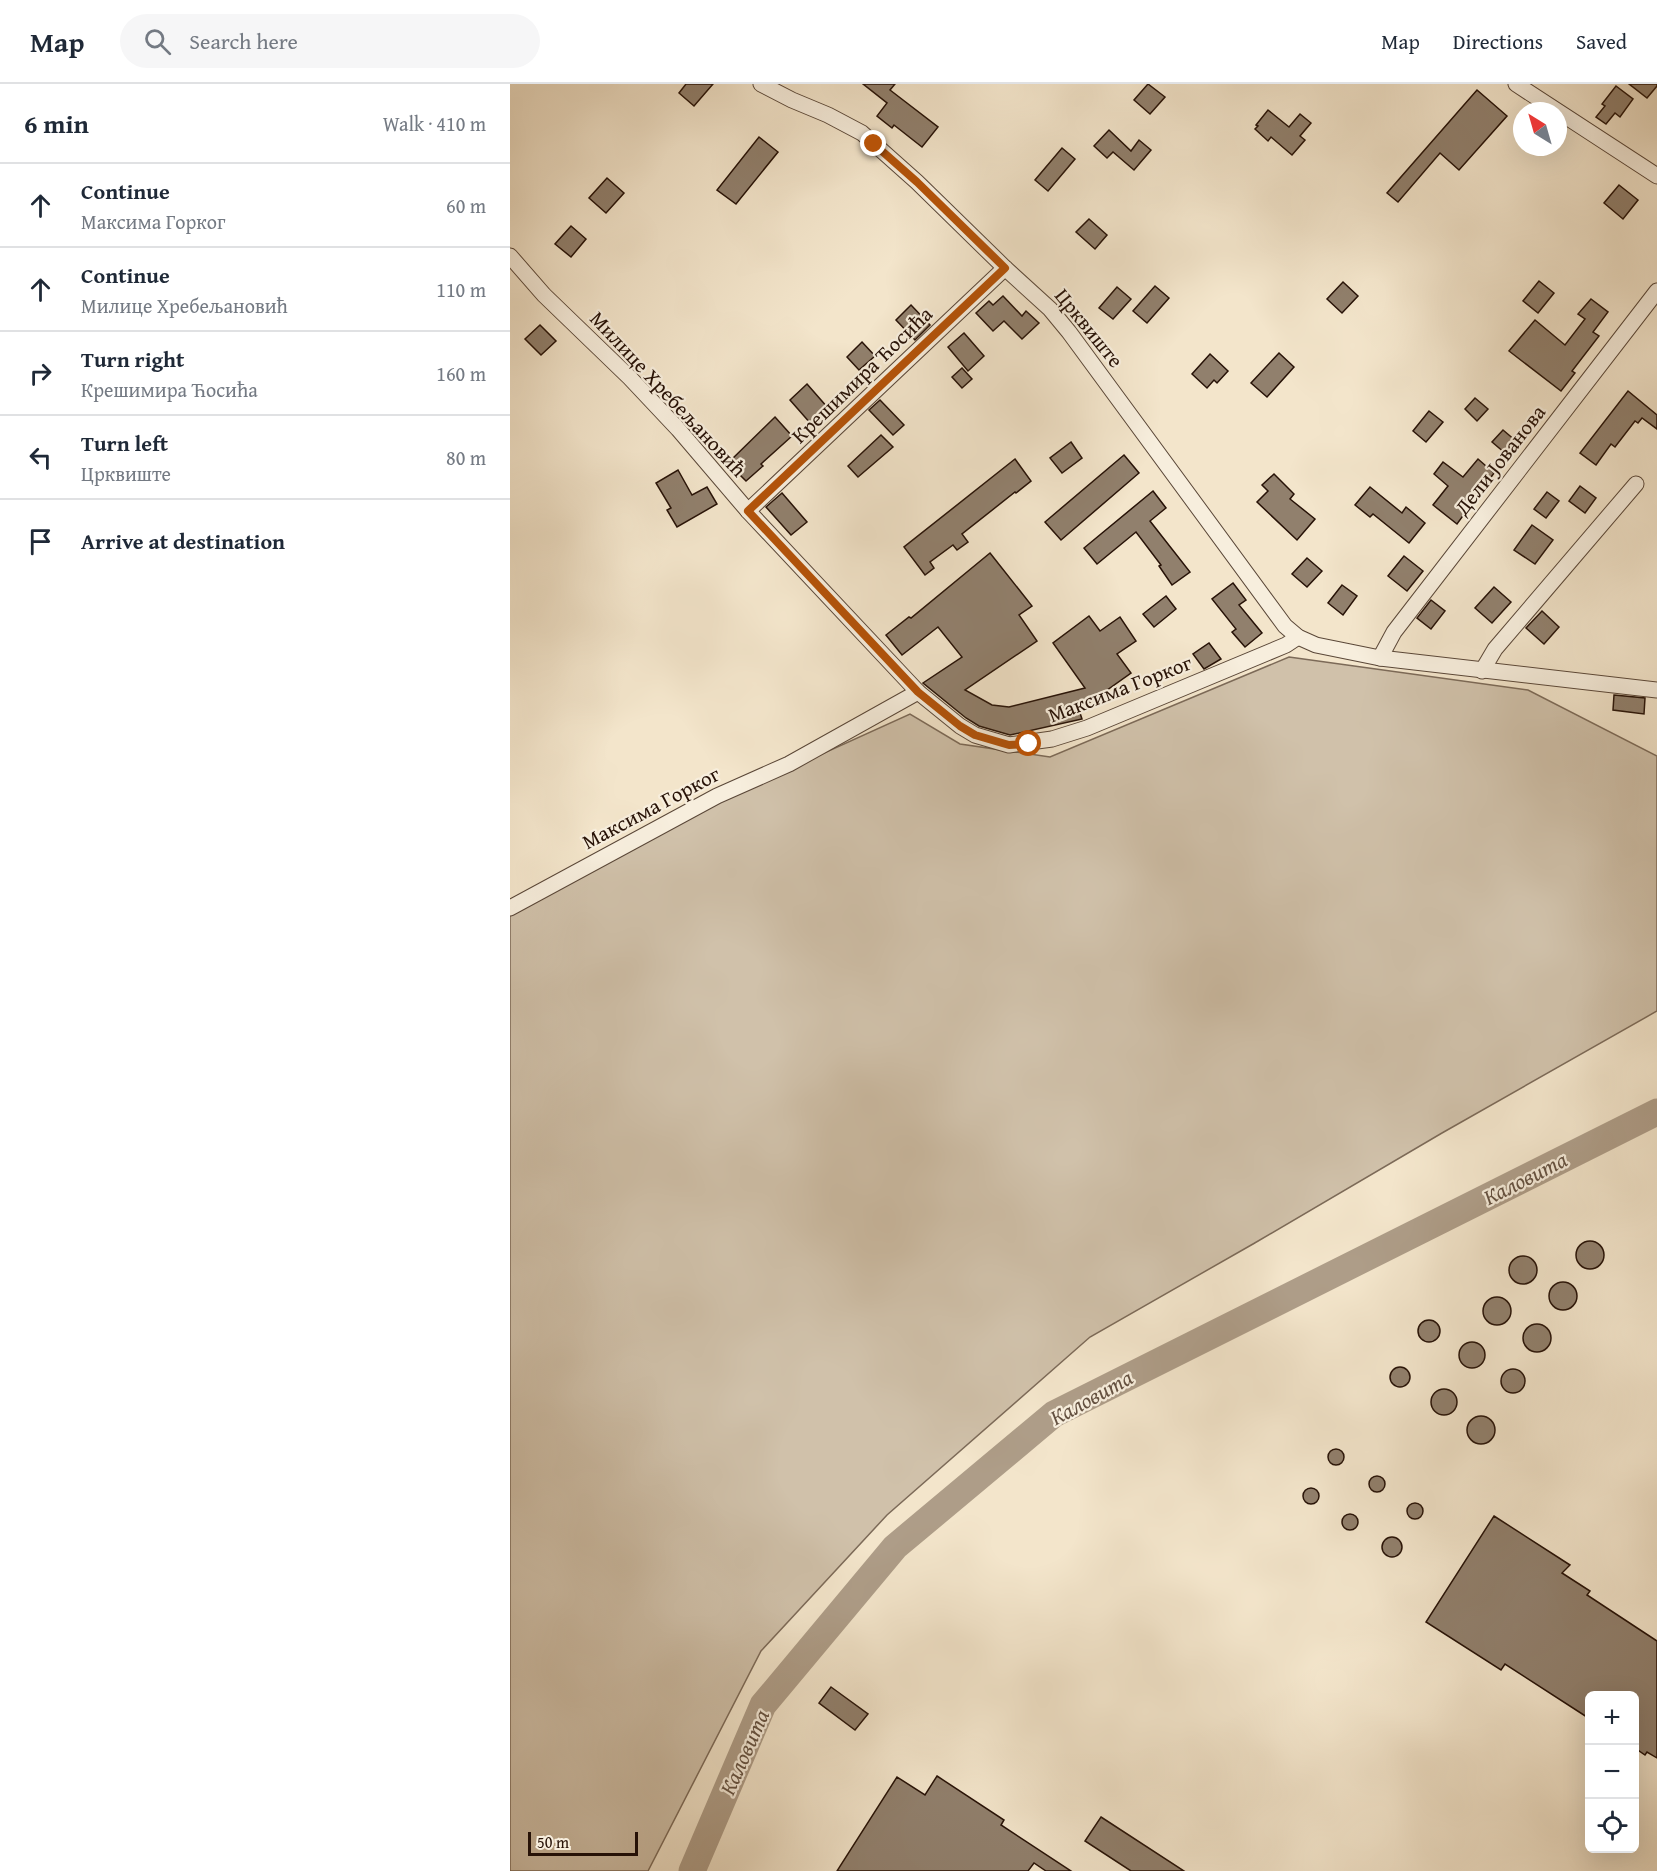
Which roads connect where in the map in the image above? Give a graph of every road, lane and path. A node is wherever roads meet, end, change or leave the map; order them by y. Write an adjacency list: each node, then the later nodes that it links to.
1 (761, 84): 5 (street, Црквиште)
2 (1516, 84): 3 (street)
3 (1657, 176)
4 (510, 256): 8 (street, Милице Хребељановић)
5 (1005, 268): 8 (street, Крешимира Ћосића); 9 (street, Црквиште)
6 (1657, 291): 10 (street, Дели Јованова)
7 (1636, 484): 11 (street)
8 (748, 511): 13 (street, Милице Хребељановић)
9 (1298, 637): 10 (street); 13 (street, Максима Горког)
10 (1380, 658): 11 (street)
11 (1482, 671): 12 (street)
12 (1657, 690)
13 (918, 692): 14 (street, Максима Горког)
14 (510, 908)

